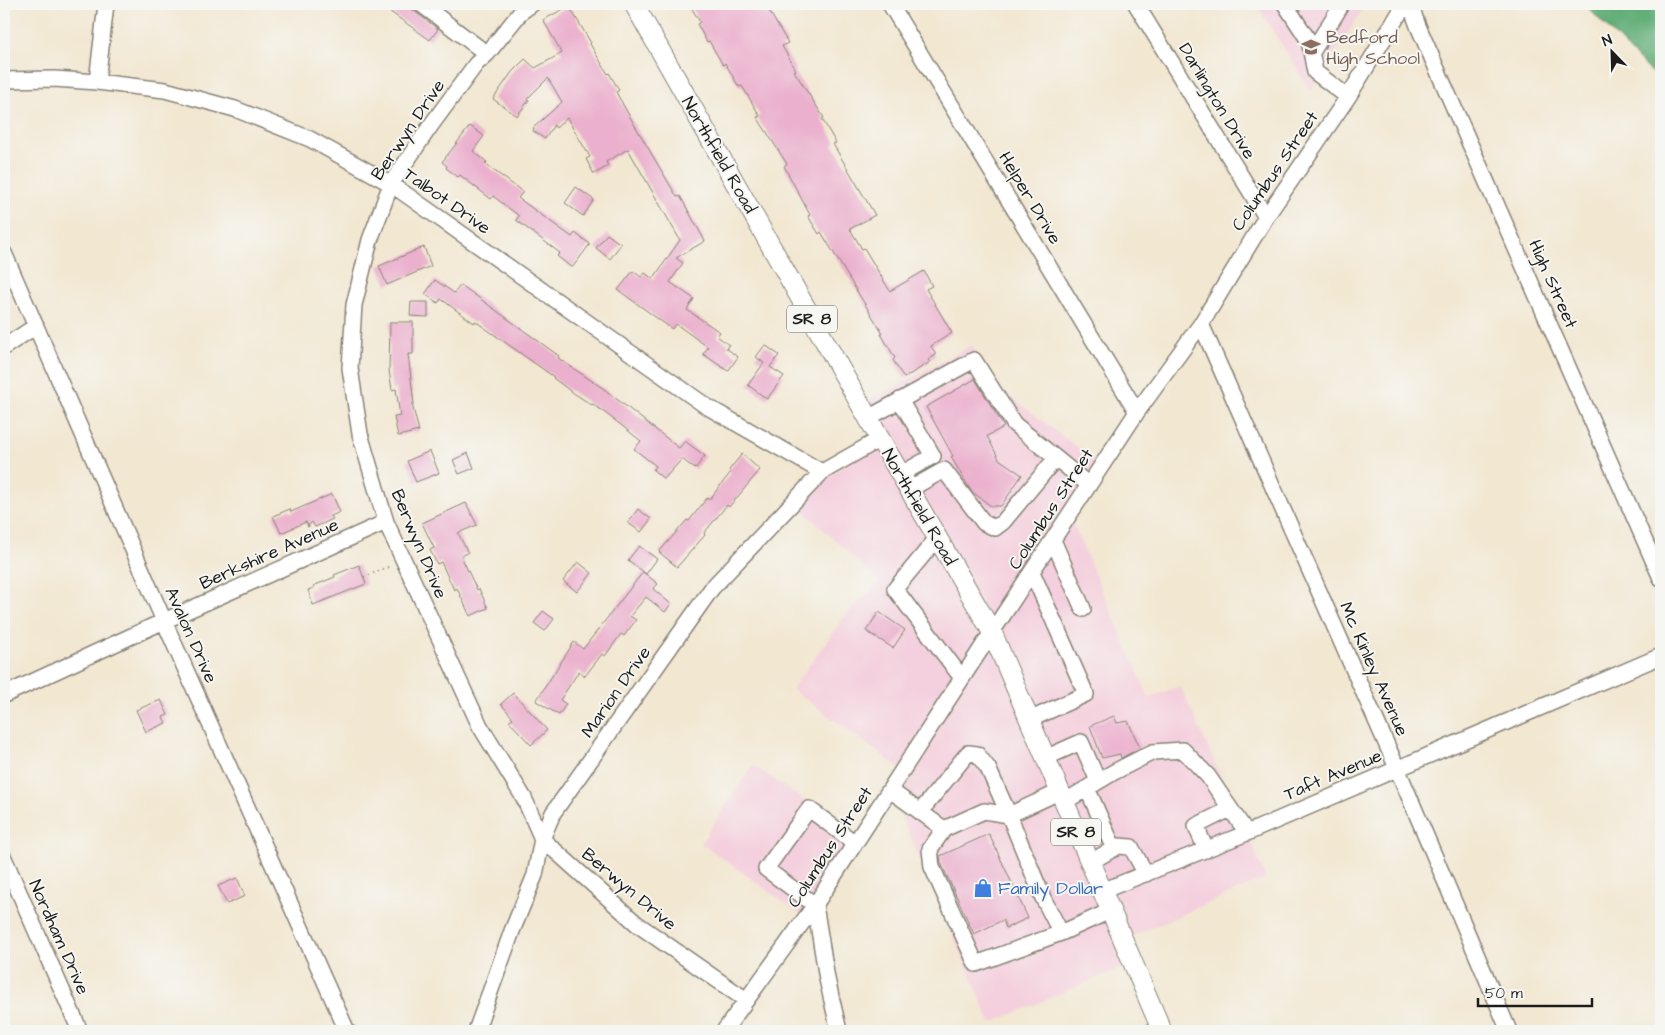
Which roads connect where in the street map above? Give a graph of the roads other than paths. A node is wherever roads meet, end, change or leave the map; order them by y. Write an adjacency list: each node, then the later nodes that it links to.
1 (106, 4): 14 (street)
2 (421, 4): 12 (street)
3 (532, 4): 12 (street, Berwyn Drive)
4 (634, 4): 24 (main road, Northfield Road / SR 8)
5 (890, 4): 23 (street, Helper Drive)
6 (1136, 4): 17 (street, Darlington Drive)
7 (1285, 4): 11 (street)
8 (1336, 4): 11 (street)
9 (1406, 4): 15 (street, Columbus Street)
10 (1410, 4): 34 (street, High Street)
11 (1312, 52): 15 (street)
12 (487, 54): 16 (street, Berwyn Drive)
13 (4, 80): 14 (street, Talbot Drive)
14 (97, 82): 16 (street, Talbot Drive)
15 (1348, 96): 17 (street, Columbus Street)
16 (390, 184): 27 (street, Talbot Drive); 30 (street, Berwyn Drive)
17 (1266, 217): 19 (street, Columbus Street)
18 (4, 253): 20 (street, Avalon Drive)
19 (1200, 324): 23 (street, Columbus Street); 43 (street, Mc Kinley Avenue)
20 (36, 326): 21 (street); 36 (street, Avalon Drive)
21 (4, 347)
22 (900, 400): 24 (street); 26 (street); 28 (street)
23 (1137, 412): 29 (street, Columbus Street)
24 (868, 418): 25 (main road, Northfield Road / SR 8)
25 (880, 439): 27 (street, Marion Drive); 28 (main road, Northfield Road / SR 8)
26 (1056, 458): 28 (street); 29 (street)
27 (822, 472): 52 (street, Marion Drive)
28 (906, 482): 31 (main road, Northfield Road / SR 8)
29 (1089, 485): 32 (street, Columbus Street)
30 (386, 522): 36 (street, Berkshire Avenue); 52 (street, Berwyn Drive)
31 (938, 537): 37 (main road, Northfield Road / SR 8); 39 (street)
32 (1053, 540): 33 (street, Columbus Street); 35 (street)
33 (1032, 572): 37 (street, Columbus Street); 41 (street)
34 (1661, 578)
35 (1083, 609)
36 (164, 621): 40 (street, Berkshire Avenue); 65 (street, Avalon Drive)
37 (992, 632): 39 (street, Columbus Street); 41 (main road, Northfield Road / SR 8)
38 (1661, 656): 43 (street, Taft Avenue)
39 (962, 678): 45 (street, Columbus Street)
40 (4, 695)
41 (1029, 720): 42 (main road, Northfield Road / SR 8)
42 (1045, 758): 44 (street); 46 (main road, Northfield Road / SR 8)
43 (1397, 768): 51 (street, Taft Avenue); 70 (street, Mc Kinley Avenue)
44 (1093, 785): 46 (street); 47 (street); 54 (street)
45 (890, 790): 48 (street); 53 (street, Columbus Street)
46 (1061, 797): 49 (street); 57 (main road, Northfield Road / SR 8)
47 (1230, 809): 51 (street); 55 (street)
48 (920, 812): 49 (street); 50 (street)
49 (1009, 815): 50 (street); 62 (street)
50 (944, 829): 62 (street)
51 (1247, 833): 55 (street, Taft Avenue)
52 (542, 839): 63 (street, Berwyn Drive); 66 (street, Marion Drive)
53 (855, 843): 60 (street, Columbus Street); 60 (street)
54 (1114, 849): 57 (street); 58 (street)
55 (1206, 850): 58 (street, Taft Avenue)
56 (4, 858): 64 (street, Nordham Drive)
57 (1089, 863): 59 (main road, Northfield Road / SR 8)
58 (1146, 874): 59 (street, Taft Avenue)
59 (1102, 891): 61 (main road, Northfield Road / SR 8)
60 (815, 905): 63 (street, Columbus Street); 68 (street)
61 (1110, 911): 62 (street); 69 (main road, Northfield Road / SR 8)
62 (1061, 933)
63 (746, 1000): 67 (street, Columbus Street)
64 (80, 1031)
65 (347, 1031)
66 (476, 1031)
67 (724, 1031)
68 (839, 1031)
69 (1162, 1031)
70 (1509, 1031)

